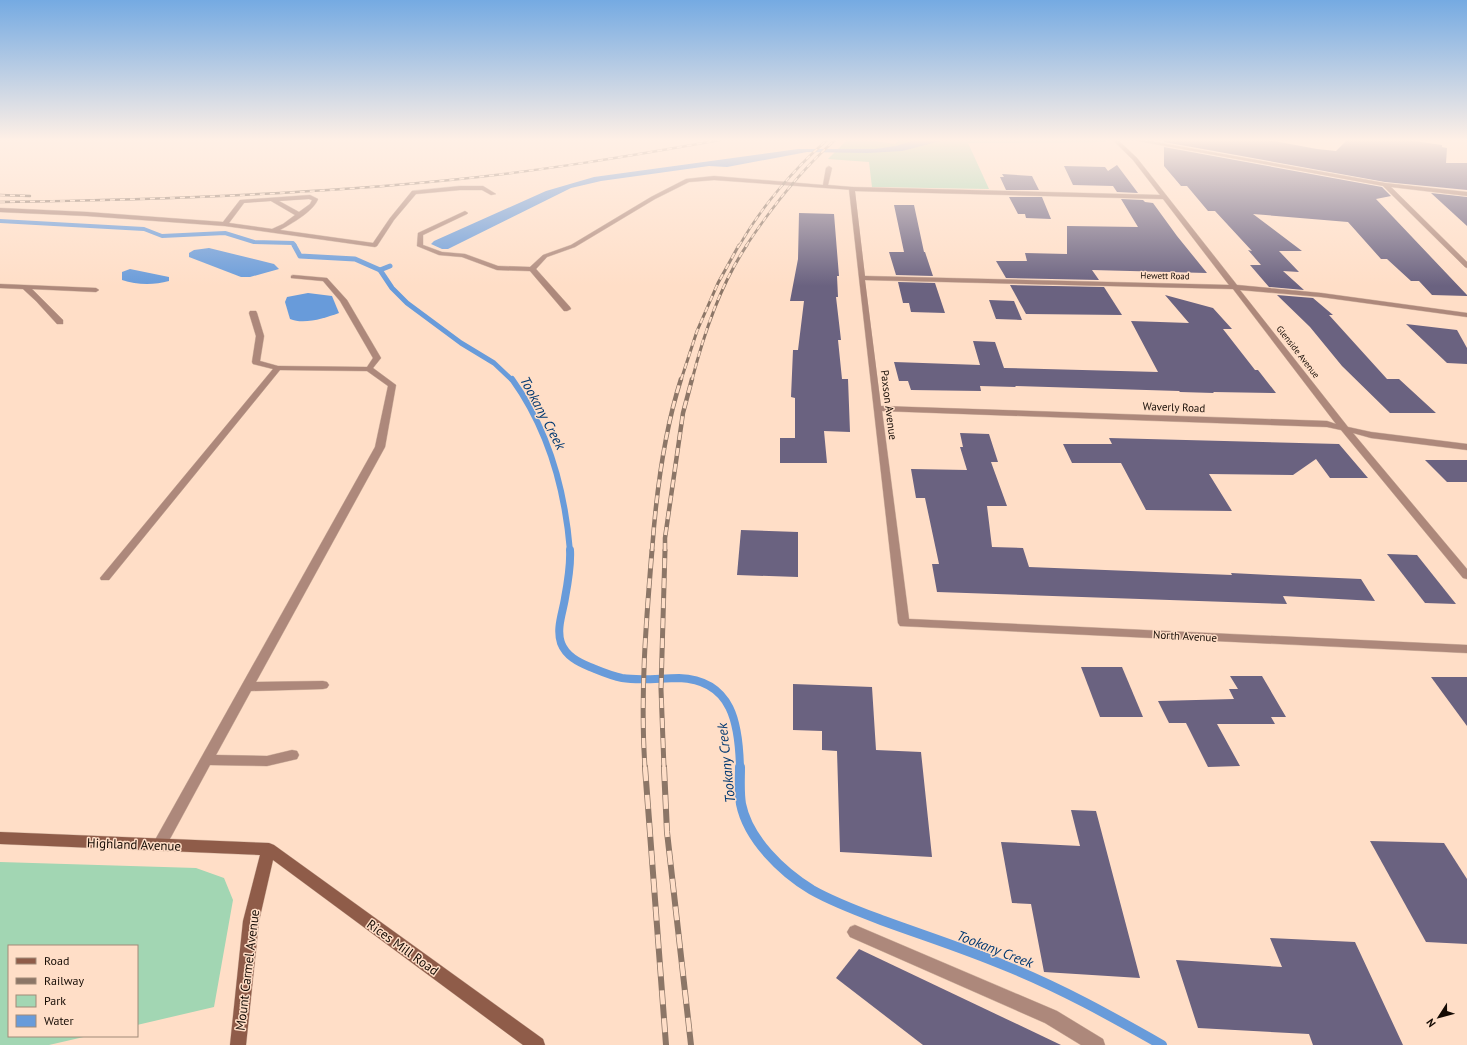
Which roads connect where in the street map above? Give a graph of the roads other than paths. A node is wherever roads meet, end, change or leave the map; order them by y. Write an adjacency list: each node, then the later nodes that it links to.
1 (451, 189): 17 (street)
2 (484, 189): 9 (street)
3 (671, 189): 19 (street)
4 (849, 189): 5 (street)
5 (852, 189): 11 (street); 21 (street, Paxson Avenue)
6 (1157, 189): 11 (street, Glenside Avenue)
7 (1389, 189): 18 (street)
8 (1419, 189): 10 (street)
9 (494, 194)
10 (1467, 194)
11 (1163, 197): 24 (street, Glenside Avenue)
12 (272, 199): 15 (street); 15 (street); 16 (street)
13 (0, 210): 16 (street)
14 (465, 212): 19 (street)
15 (300, 215): 17 (street)
16 (225, 224): 17 (street)
17 (272, 231)
18 (1467, 266)
19 (532, 269): 26 (street)
20 (293, 277): 31 (street)
21 (862, 278): 24 (street, Hewett Road); 32 (street, Paxson Avenue)
22 (0, 286): 23 (street)
23 (25, 287): 25 (street); 29 (street)
24 (1235, 287): 28 (street, Hewett Road); 33 (street, Glenside Avenue)
25 (96, 290)
26 (567, 309)
27 (253, 313): 30 (street)
28 (1467, 315)
29 (60, 322)
30 (278, 368): 31 (street); 36 (street)
31 (369, 369): 40 (street)
32 (879, 408): 33 (street, Waverly Road); 37 (street, Paxson Avenue)
33 (1345, 429): 34 (street, Waverly Road); 35 (street, Glenside Avenue)
34 (1467, 447)
35 (1467, 576)
36 (105, 578)
37 (904, 624): 38 (street, North Avenue)
38 (1467, 649)
39 (323, 685): 40 (street)
40 (247, 687): 42 (street)
41 (292, 756): 42 (street)
42 (206, 760): 44 (street)
43 (0, 838): 44 (street, Highland Avenue)
44 (160, 844): 45 (street, Highland Avenue)
45 (269, 849): 47 (street, Mount Carmel Avenue); 48 (street, Rices Mill Road)
46 (854, 932): 49 (street)
47 (238, 1045)
48 (537, 1045)
49 (1097, 1045)

